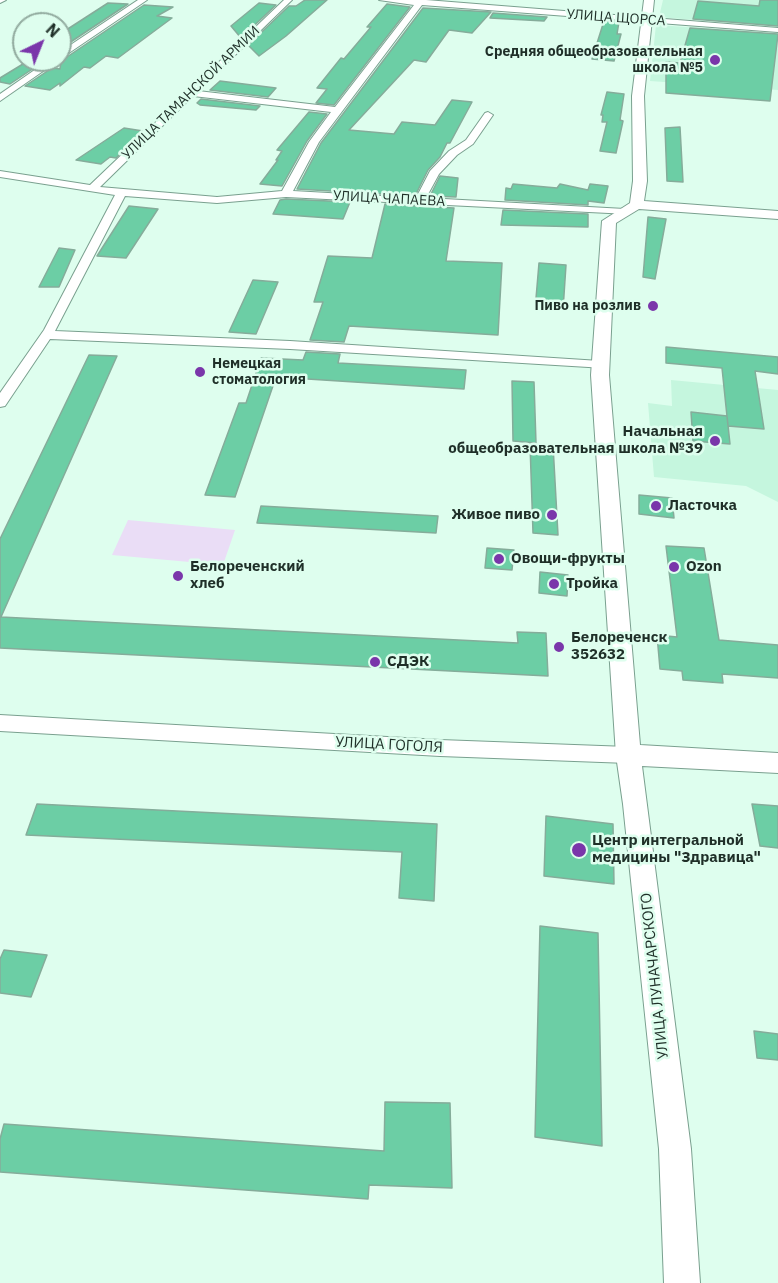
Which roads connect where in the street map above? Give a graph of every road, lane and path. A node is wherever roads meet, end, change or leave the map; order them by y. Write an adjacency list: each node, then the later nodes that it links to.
1 (143, 0): 8 (street)
2 (288, 0): 10 (street, УЛИЦА ТАМАНСКОЙ АРМИИ)
3 (383, 0): 5 (street, УЛИЦА ЩОРСА)
4 (649, 0): 6 (street)
5 (421, 2): 6 (street, УЛИЦА ЩОРСА); 12 (street)
6 (647, 20): 7 (street, УЛИЦА ЩОРСА); 19 (street)
7 (778, 30)
8 (72, 48)
9 (36, 72): 11 (street)
10 (190, 93): 12 (street); 15 (street, УЛИЦА ТАМАНСКОЙ АРМИИ)
11 (2, 94)
12 (337, 110): 17 (street)
13 (488, 115): 18 (street)
14 (0, 174): 15 (street, УЛИЦА ЧАПАЕВА)
15 (94, 187): 16 (street, УЛИЦА ЧАПАЕВА)
16 (121, 194): 17 (street, УЛИЦА ЧАПАЕВА); 21 (street)
17 (286, 194): 18 (street, УЛИЦА ЧАПАЕВА)
18 (420, 200): 19 (street, УЛИЦА ЧАПАЕВА)
19 (631, 208): 20 (street, УЛИЦА ЧАПАЕВА); 22 (street, УЛИЦА ЛУНАЧАРСКОГО)
20 (778, 216)
21 (46, 335): 22 (street); 23 (street)
22 (600, 364): 25 (street, УЛИЦА ЛУНАЧАРСКОГО)
23 (0, 403)
24 (0, 723): 25 (street, УЛИЦА ГОГОЛЯ)
25 (628, 755): 26 (street, УЛИЦА ГОГОЛЯ); 27 (street, УЛИЦА ЛУНАЧАРСКОГО)
26 (778, 763)
27 (682, 1283)

